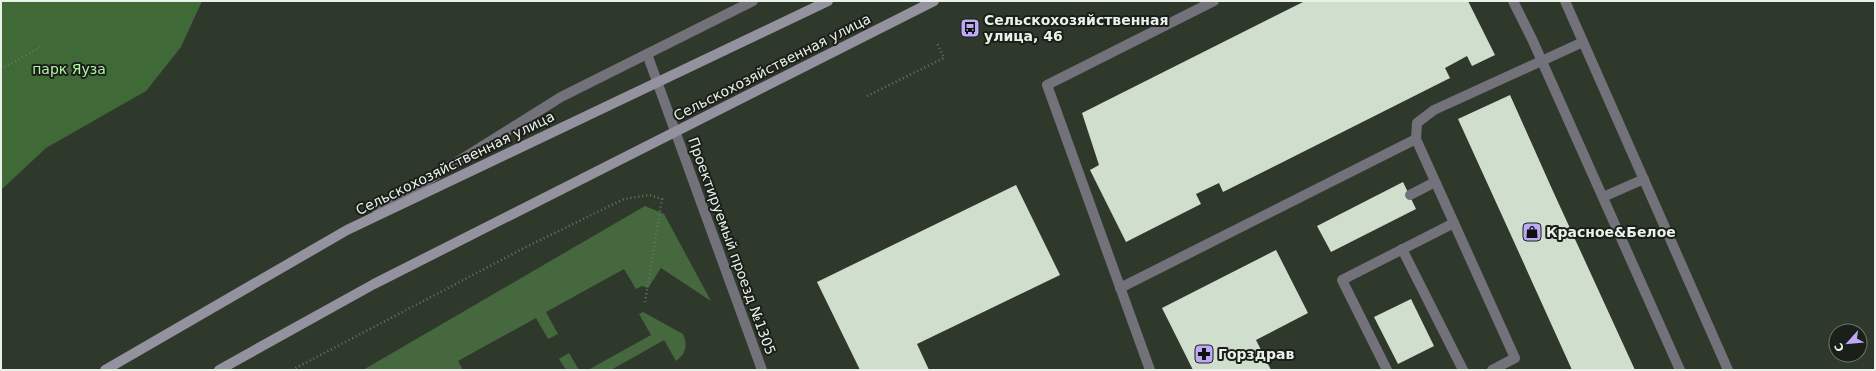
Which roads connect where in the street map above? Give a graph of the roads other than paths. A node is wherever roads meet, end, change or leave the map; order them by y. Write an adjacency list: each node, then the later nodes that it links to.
1 (753, 1): 8 (street)
2 (828, 1): 10 (main road, Сельскохозяйственная улица)
3 (934, 1): 11 (main road, Сельскохозяйственная улица)
4 (1214, 1): 20 (street)
5 (1513, 1): 9 (street)
6 (1565, 1): 7 (street)
7 (1583, 42): 9 (street); 13 (street)
8 (647, 54): 10 (street, Проектируемый проезд №1305); 18 (street)
9 (1542, 60): 12 (street); 16 (street)
10 (657, 82): 11 (street, Проектируемый проезд №1305); 18 (main road, Сельскохозяйственная улица)
11 (676, 131): 22 (main road, Сельскохозяйственная улица); 23 (street, Проектируемый проезд №1305)
12 (1416, 139): 14 (street); 20 (street)
13 (1644, 179): 16 (street); 29 (street)
14 (1435, 182): 15 (street); 17 (street)
15 (1410, 196)
16 (1602, 197): 28 (street)
17 (1454, 223): 19 (street); 27 (street)
18 (347, 230): 21 (main road, Сельскохозяйственная улица)
19 (1402, 249): 25 (street); 26 (street)
20 (1120, 288): 24 (street)
21 (105, 370)
22 (219, 370)
23 (762, 370)
24 (1150, 370)
25 (1387, 370)
26 (1463, 370)
27 (1492, 370)
28 (1680, 370)
29 (1728, 370)

